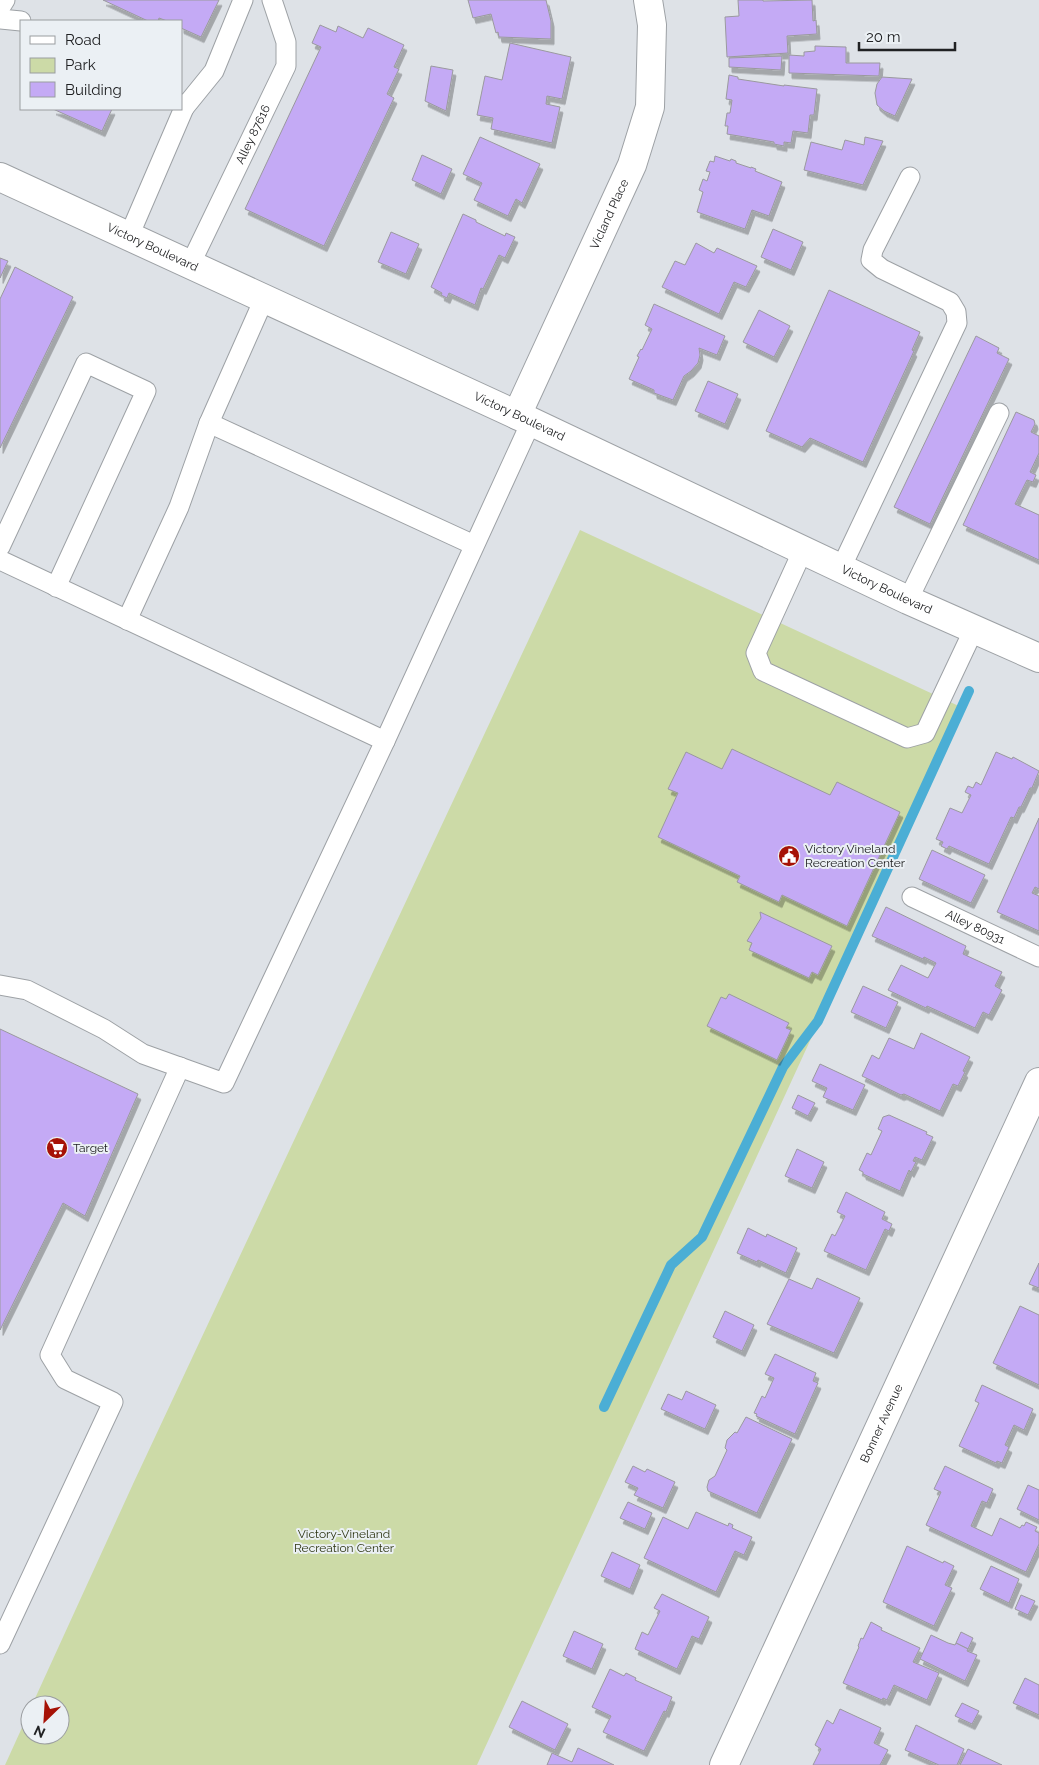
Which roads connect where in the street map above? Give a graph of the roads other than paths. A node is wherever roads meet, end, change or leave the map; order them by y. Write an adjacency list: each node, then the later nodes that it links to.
1 (5, 0): 5 (lane)
2 (243, 0): 8 (lane)
3 (272, 0): 13 (lane, Alley 87616)
4 (648, 0): 16 (street, Vicland Place)
5 (0, 8)
6 (0, 19): 7 (lane)
7 (20, 21)
8 (183, 106)
9 (181, 110): 12 (lane)
10 (0, 177): 12 (street, Victory Boulevard)
11 (910, 177): 22 (lane)
12 (129, 236): 13 (street, Victory Boulevard)
13 (190, 265): 14 (street, Victory Boulevard)
14 (264, 299): 16 (street, Victory Boulevard); 17 (lane)
15 (999, 413): 24 (lane)
16 (524, 419): 18 (lane); 20 (street, Victory Boulevard)
17 (209, 423): 18 (lane); 25 (lane)
18 (474, 545): 28 (lane)
19 (0, 547): 23 (lane)
20 (802, 550): 22 (street, Victory Boulevard); 26 (lane)
21 (0, 560): 23 (lane)
22 (841, 568): 24 (street, Victory Boulevard)
23 (56, 587): 25 (lane)
24 (908, 600): 26 (street, Victory Boulevard)
25 (128, 620): 28 (lane)
26 (974, 628): 27 (street, Victory Boulevard)
27 (1039, 658)
28 (385, 741): 32 (lane)
29 (912, 897): 30 (lane, Alley 80931)
30 (1039, 957)
31 (0, 984): 32 (lane)
32 (180, 1068): 34 (lane)
33 (1039, 1082): 35 (street, Bonner Avenue)
34 (0, 1644)
35 (724, 1765)

